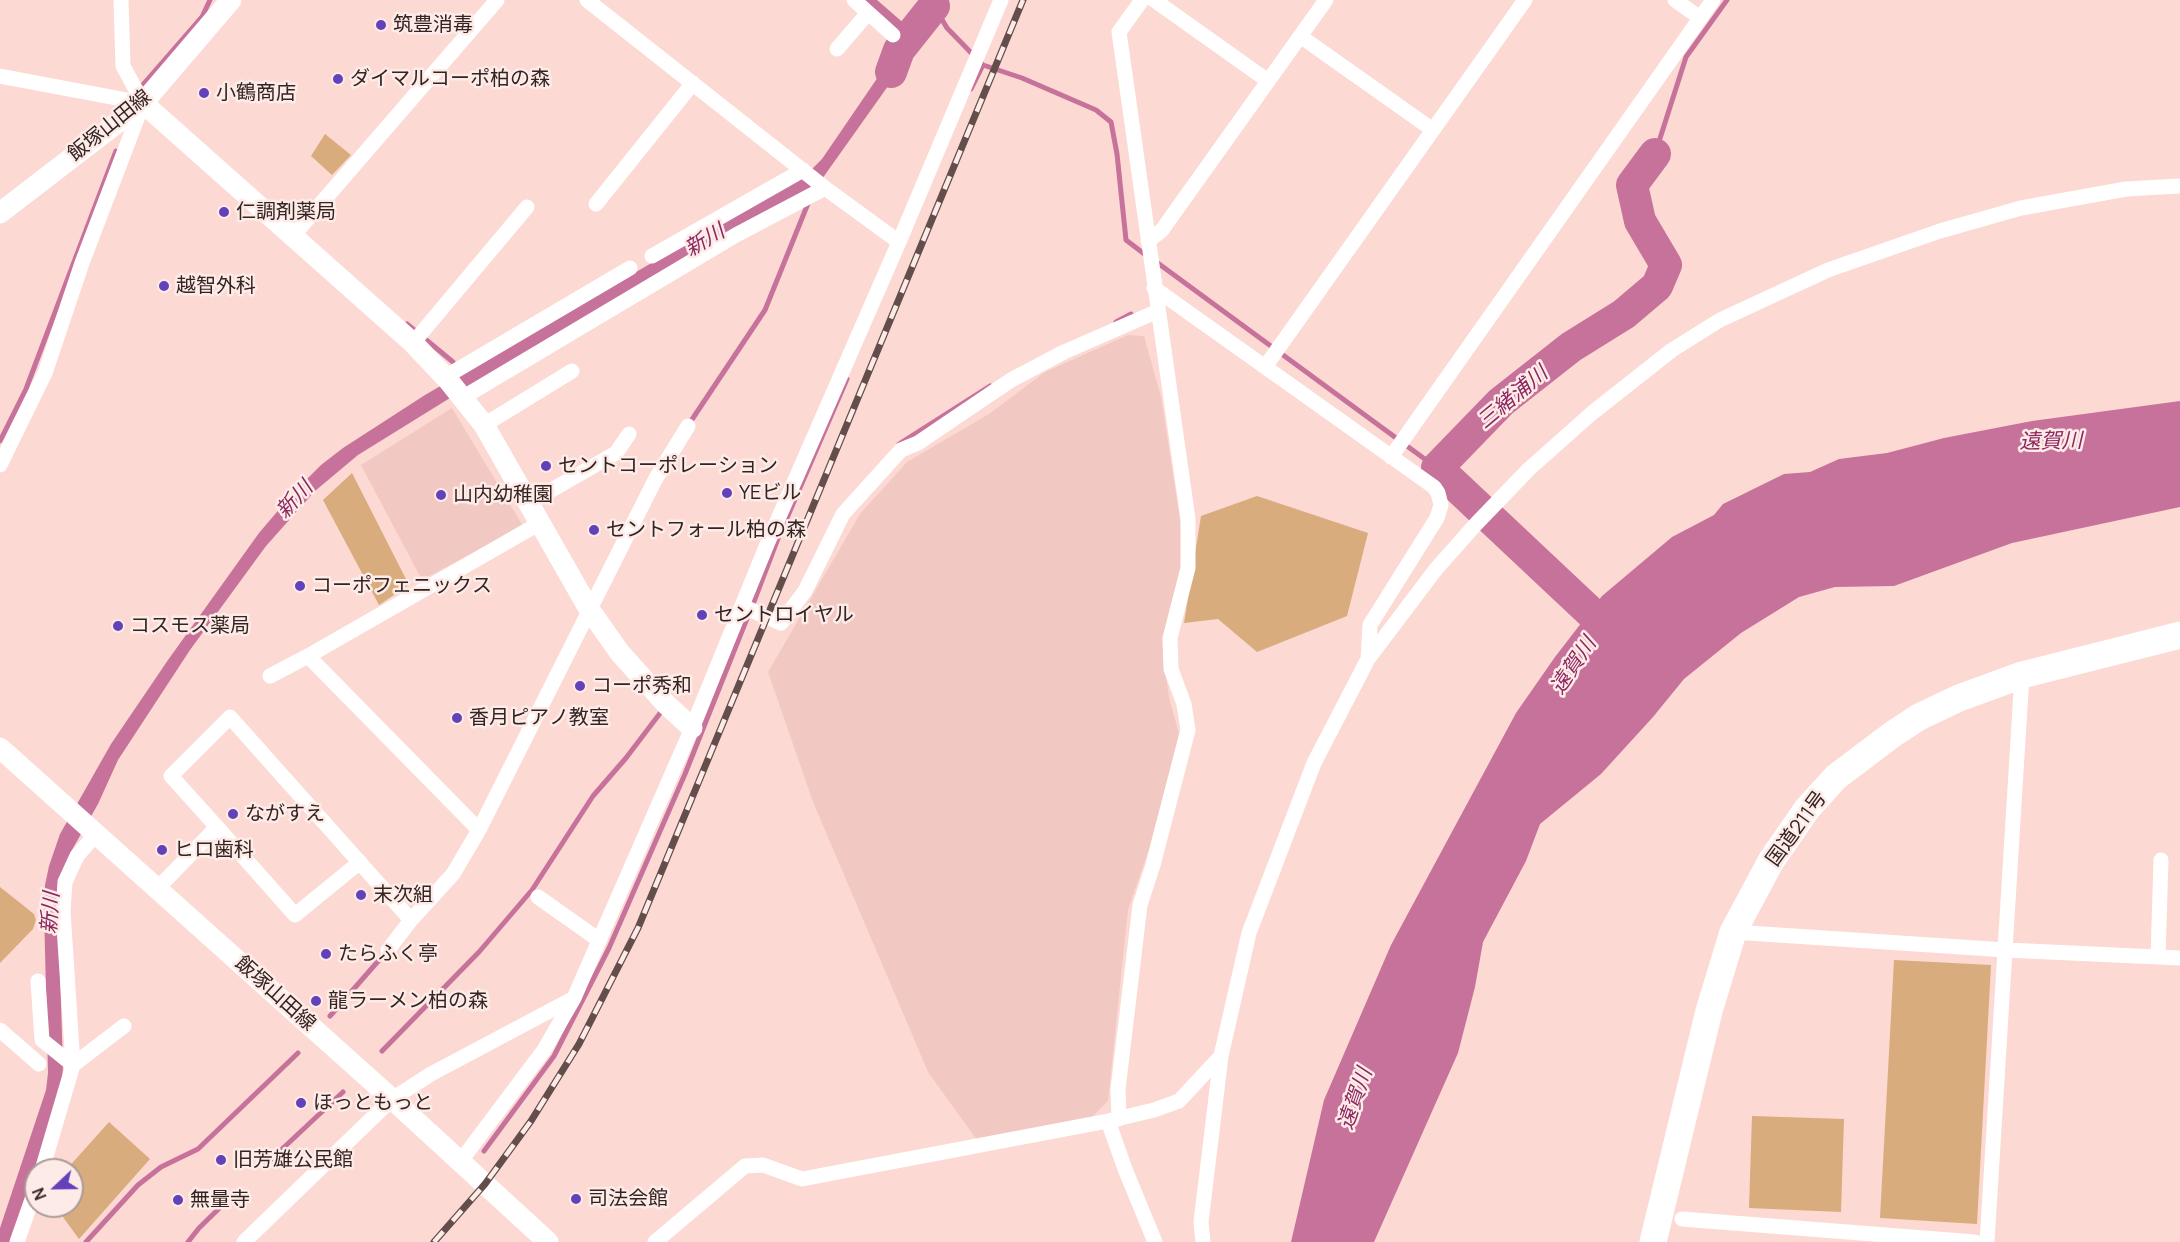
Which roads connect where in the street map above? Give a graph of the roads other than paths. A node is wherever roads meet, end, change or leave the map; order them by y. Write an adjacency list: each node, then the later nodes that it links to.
1 (121, 0): 21 (street)
2 (497, 0): 29 (street)
3 (587, 0): 20 (street)
4 (854, 0): 13 (street)
5 (1001, 0): 31 (street)
6 (1142, 0): 30 (street)
7 (1154, 0): 19 (street)
8 (1326, 0): 16 (street)
9 (1525, 0): 22 (street)
10 (1675, 0): 14 (street)
11 (1713, 0): 14 (street)
12 (229, 1): 21 (main road, 飯塚山田線)
13 (868, 12): 15 (street); 17 (street)
14 (1700, 18): 43 (street)
15 (893, 35)
16 (1300, 36): 19 (street); 22 (street)
17 (837, 49)
18 (0, 76): 21 (street)
19 (1268, 81): 30 (street)
20 (693, 83): 23 (street); 26 (street)
21 (143, 103): 28 (main road, 飯塚山田線); 29 (main road); 44 (street)
22 (1433, 130): 37 (street)
23 (805, 171): 24 (street); 32 (street)
24 (823, 186): 31 (street); 39 (street)
25 (2180, 186): 51 (street)
26 (596, 204)
27 (527, 207): 36 (street)
28 (0, 213)
29 (292, 237): 36 (main road)
30 (1148, 241): 34 (street)
31 (899, 242): 48 (street)
32 (652, 256)
33 (630, 268): 39 (street)
34 (1154, 288): 35 (street); 37 (street)
35 (1158, 311): 48 (street); 78 (street)
36 (413, 343): 39 (main road)
37 (1265, 367): 43 (street)
38 (572, 371): 40 (street)
39 (454, 387): 40 (main road)
40 (484, 425): 45 (main road)
41 (688, 426): 47 (street)
42 (629, 434): 45 (street)
43 (1391, 457): 51 (street)
44 (0, 465)
45 (529, 503): 46 (main road)
46 (540, 523): 47 (main road); 50 (street)
47 (589, 609): 54 (main road); 58 (street)
48 (748, 609): 54 (street)
49 (2180, 635): 52 (highway, 国道211号)
50 (308, 656): 53 (street); 58 (street)
51 (1368, 660): 74 (street)
52 (2022, 675): 64 (highway, 国道211号); 67 (street)
53 (270, 676)
54 (692, 728): 65 (street)
55 (0, 748): 57 (main road, 飯塚山田線)
56 (217, 827): 60 (street); 60 (street); 61 (street)
57 (92, 830): 61 (main road, 飯塚山田線); 75 (street)
58 (479, 830): 63 (street)
59 (2161, 860): 68 (street)
60 (360, 862): 63 (street)
61 (158, 888): 77 (main road, 飯塚山田線)
62 (538, 897): 65 (street)
63 (411, 920): 66 (street)
64 (1733, 932): 67 (street); 89 (highway, 国道211号)
65 (599, 940): 71 (street)
66 (388, 950)
67 (2006, 950): 68 (street); 91 (street)
68 (2158, 957): 69 (street)
69 (2180, 958)
70 (38, 981): 75 (street)
71 (574, 998): 77 (street); 80 (street)
72 (124, 1026): 75 (street)
73 (0, 1030): 76 (street)
74 (1221, 1056): 78 (street); 88 (street)
75 (69, 1063): 79 (street)
76 (39, 1064)
77 (392, 1099): 80 (main road, 飯塚山田線); 84 (street)
78 (1114, 1120): 86 (street); 87 (street)
79 (45, 1158)
80 (460, 1162): 85 (main road, 飯塚山田線)
81 (25, 1218): 83 (street)
82 (1682, 1219): 90 (street)
83 (17, 1242)
84 (244, 1242)
85 (548, 1242)
86 (655, 1242)
87 (1155, 1242)
88 (1203, 1242)
89 (1653, 1242)
90 (1975, 1242)
91 (1987, 1242)

